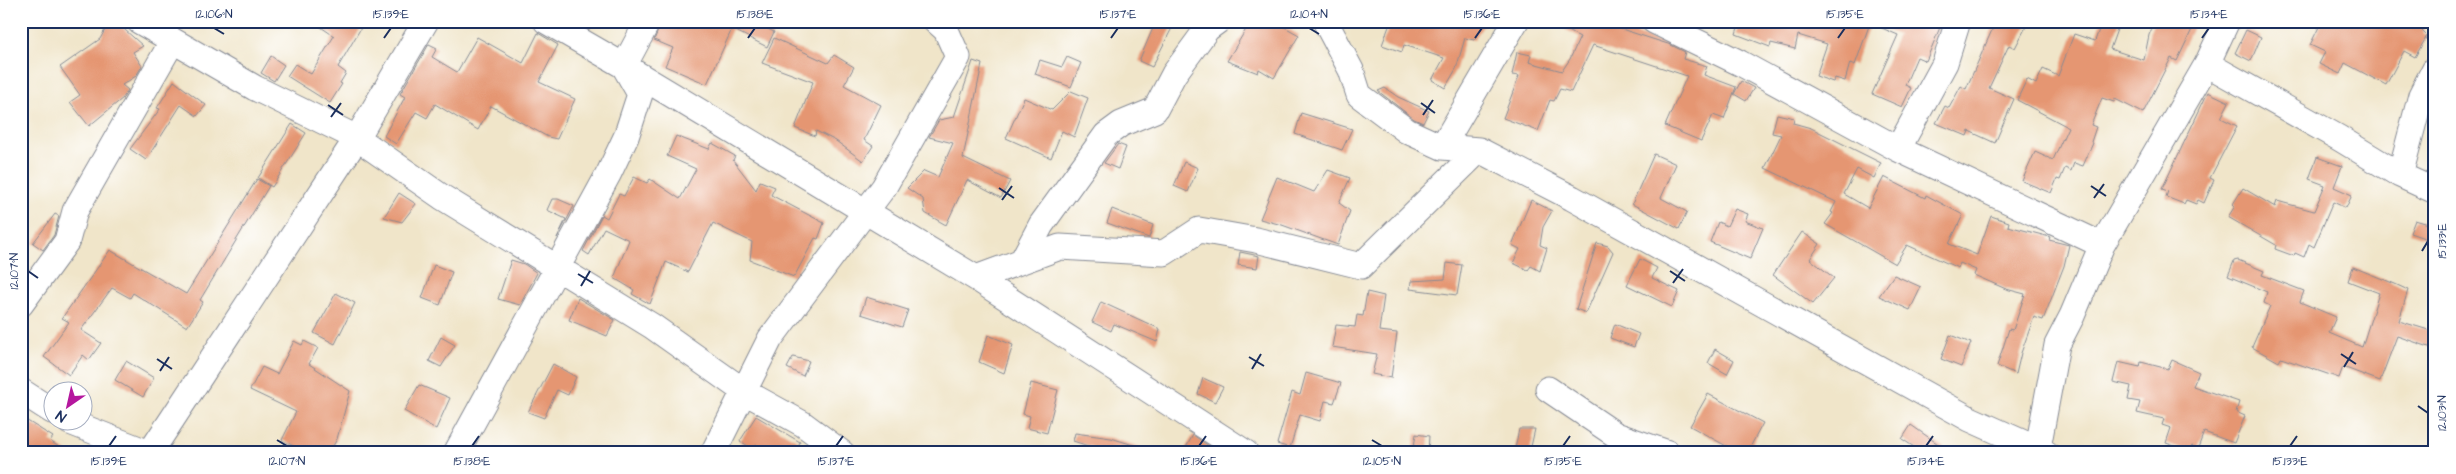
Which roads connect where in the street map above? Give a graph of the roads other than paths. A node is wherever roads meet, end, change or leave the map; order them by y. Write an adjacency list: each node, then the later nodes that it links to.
1 (139, 21): 12 (street)
2 (426, 21): 16 (street)
3 (546, 21): 14 (street)
4 (648, 21): 14 (street)
5 (936, 21): 22 (street)
6 (1218, 21): 24 (street)
7 (1516, 21): 17 (street)
8 (1654, 21): 18 (street)
9 (1958, 21): 18 (street)
10 (2227, 21): 13 (street)
11 (1326, 22): 17 (street)
12 (172, 42): 16 (street); 27 (street)
13 (2207, 64): 20 (street); 23 (street)
14 (624, 66): 22 (street); 25 (street)
15 (2435, 68): 20 (street)
16 (357, 138): 25 (street); 34 (street)
17 (1442, 147): 19 (street)
18 (1898, 149): 23 (street)
19 (1479, 150): 24 (street); 33 (street)
20 (2400, 175): 21 (street)
21 (2435, 191)
22 (865, 211): 26 (street); 30 (street)
23 (2102, 245): 33 (street)
24 (1022, 261): 26 (street)
25 (558, 268): 30 (street); 35 (street)
26 (976, 278): 38 (street)
27 (21, 304)
28 (1548, 389): 39 (street)
29 (21, 390): 31 (street)
30 (746, 392): 36 (street); 37 (street)
31 (42, 404)
32 (92, 431): 34 (street)
33 (2042, 450)
34 (149, 453)
35 (456, 453)
36 (713, 453)
37 (842, 453)
38 (1246, 453)
39 (1668, 453)

